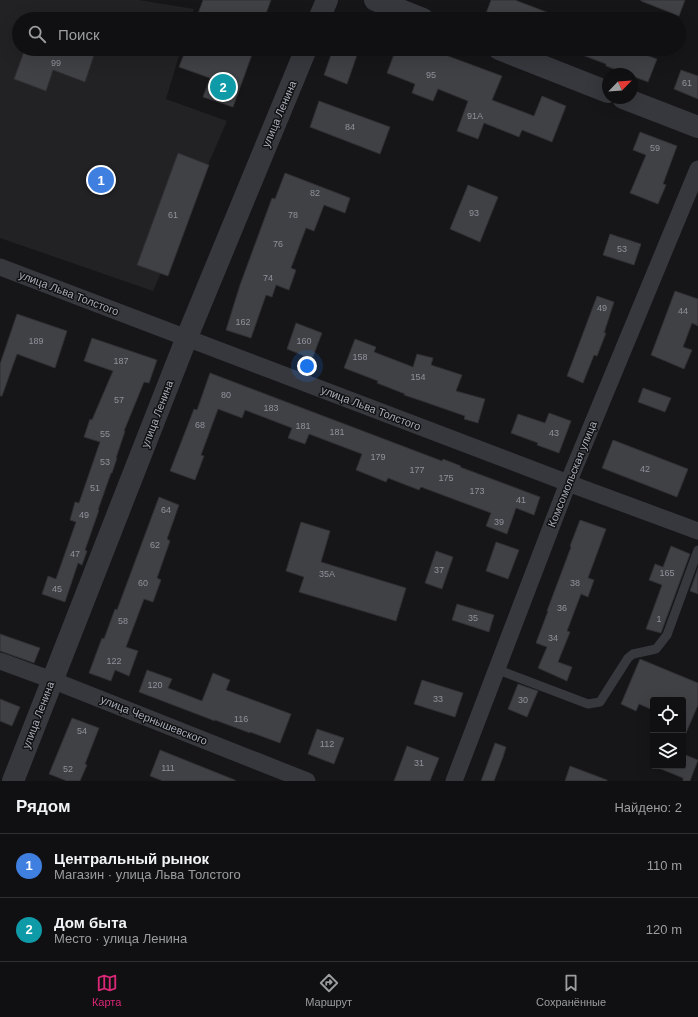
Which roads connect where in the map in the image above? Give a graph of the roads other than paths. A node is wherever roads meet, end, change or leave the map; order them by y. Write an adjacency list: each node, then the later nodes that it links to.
1 (326, 0): 3 (street)
2 (375, 0): 4 (street)
3 (322, 12)
4 (405, 12)
5 (303, 56): 12 (street, улица Ленина)
6 (517, 56): 7 (street)
7 (602, 90)
8 (638, 104): 9 (street)
9 (698, 127)
10 (698, 169): 13 (street, Комсомольская улица)
11 (0, 267): 12 (street, улица Льва Толстого)
12 (187, 337): 13 (street, улица Льва Толстого); 18 (street, улица Ленина)
13 (568, 483): 14 (street, улица Льва Толстого); 17 (street, Комсомольская улица)
14 (698, 531)
15 (698, 550): 17 (lane)
16 (0, 661): 18 (street, улица Чернышевского)
17 (496, 669): 21 (street, Комсомольская улица)
18 (52, 680): 19 (street, улица Ленина); 20 (street, улица Чернышевского)
19 (13, 781)
20 (307, 781)
21 (454, 781)

